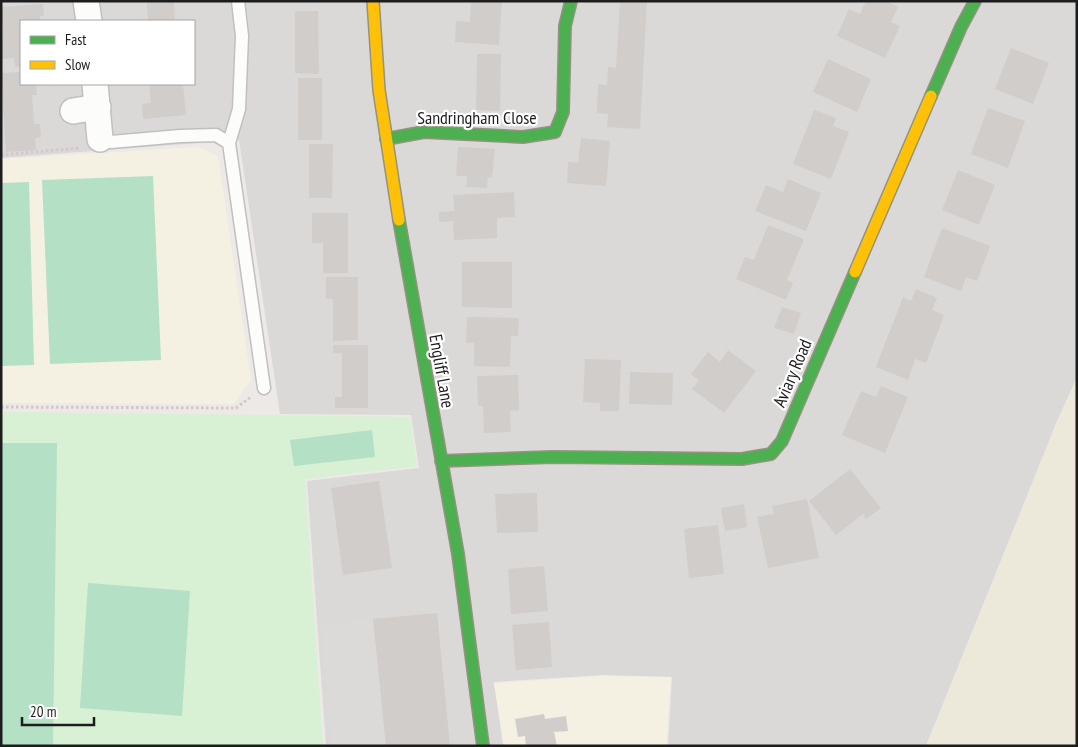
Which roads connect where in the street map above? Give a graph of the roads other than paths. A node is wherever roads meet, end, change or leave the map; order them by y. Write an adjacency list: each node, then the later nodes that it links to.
1 (86, 1): 6 (street)
2 (238, 1): 11 (lane)
3 (373, 1): 10 (street, Engliff Lane)
4 (571, 1): 10 (street, Sandringham Close)
5 (975, 1): 13 (street, Aviary Road)
6 (89, 20)
7 (96, 96): 8 (street); 9 (street)
8 (72, 111)
9 (100, 139): 11 (lane)
10 (386, 139): 13 (street, Engliff Lane)
11 (229, 143): 12 (lane)
12 (264, 388)
13 (441, 461): 14 (street, Engliff Lane)
14 (483, 746)

